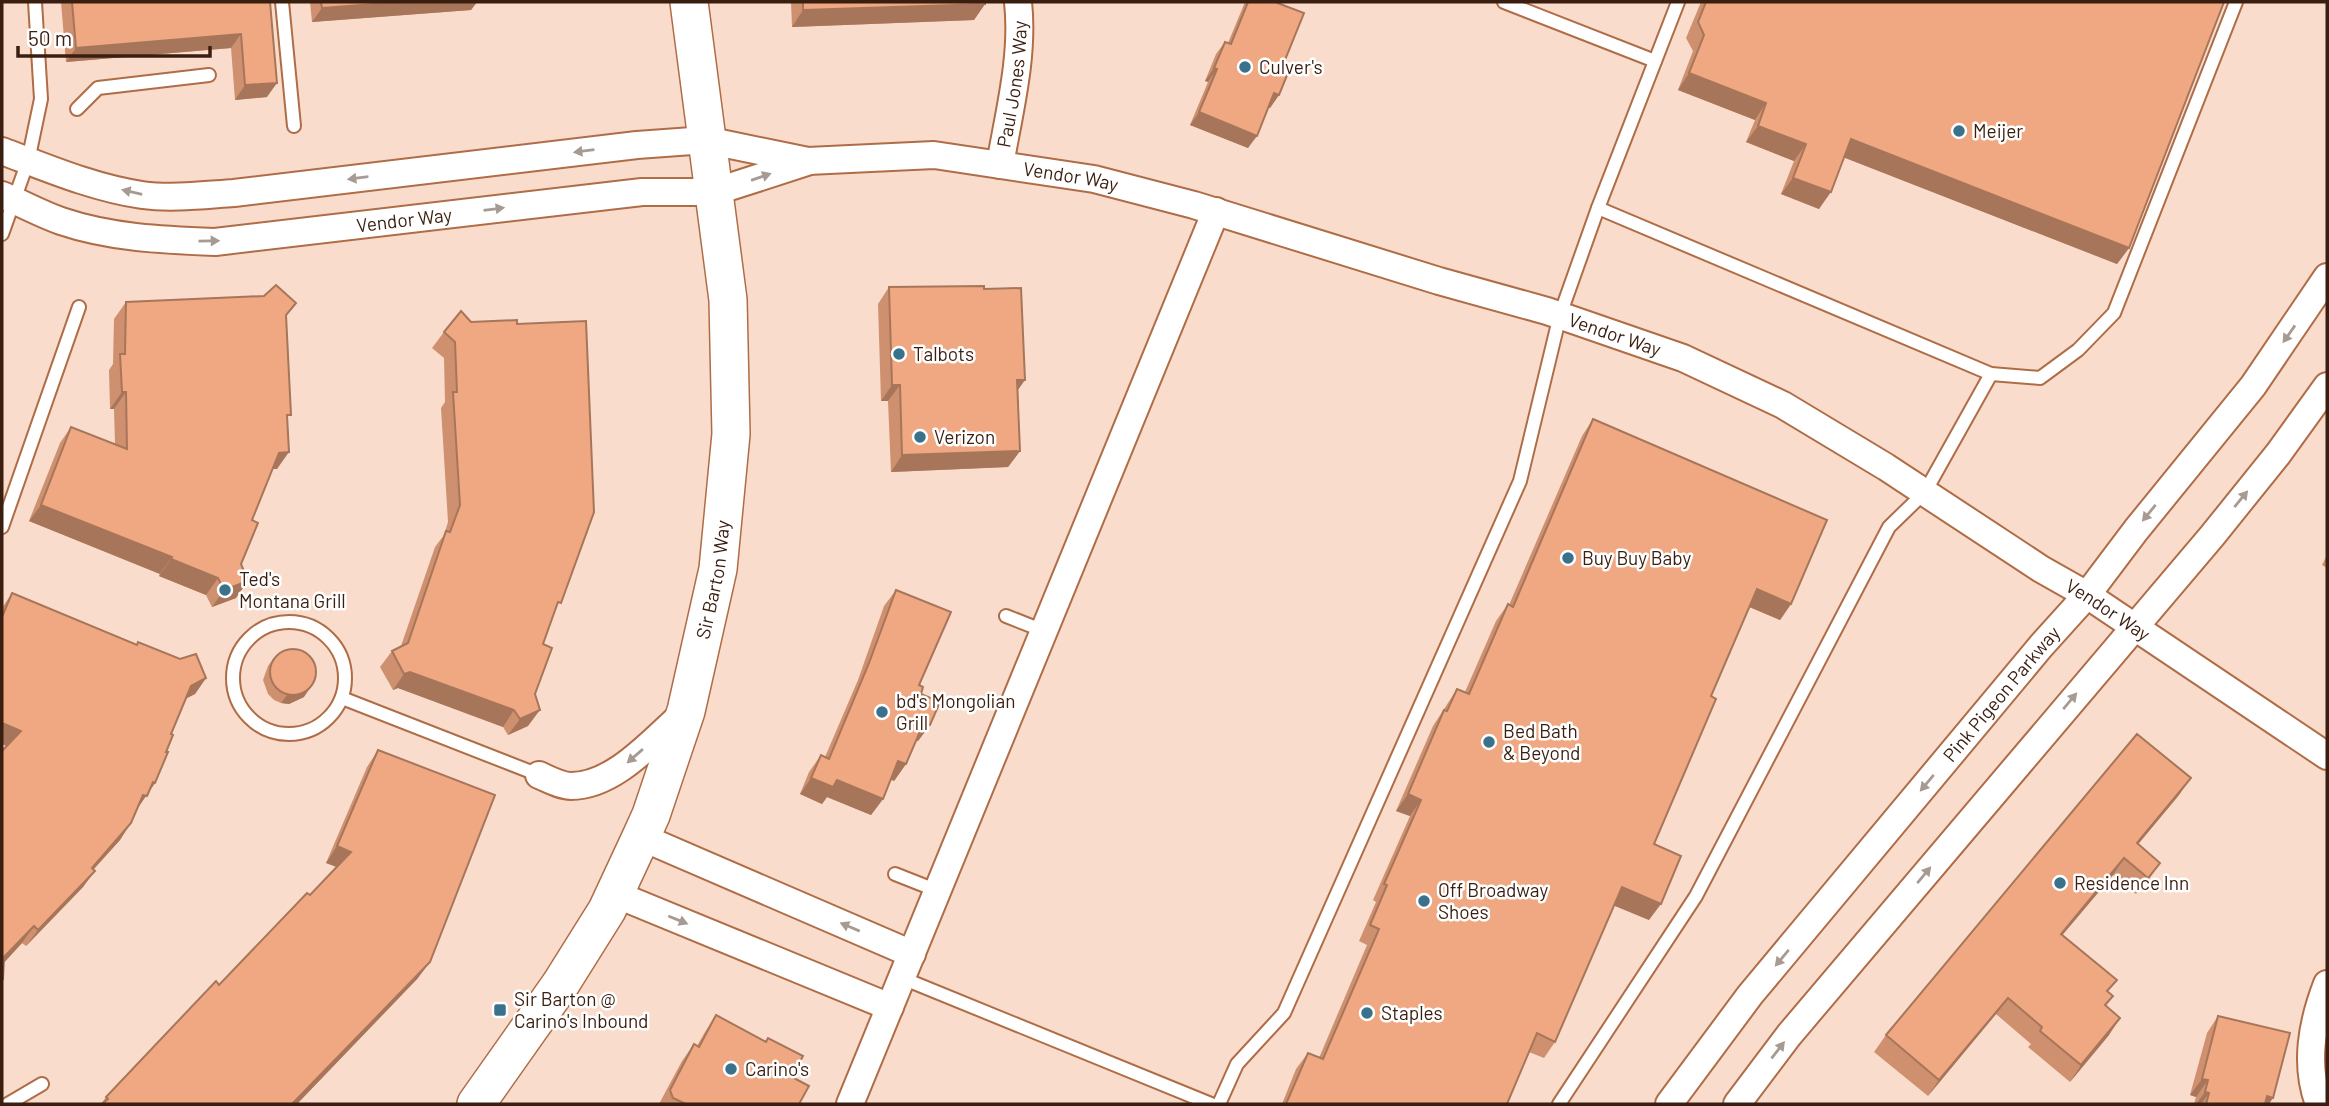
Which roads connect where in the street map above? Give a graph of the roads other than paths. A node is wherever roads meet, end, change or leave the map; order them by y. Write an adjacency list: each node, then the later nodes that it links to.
1 (34, 2): 15 (lane)
2 (282, 2): 11 (lane)
3 (689, 2): 12 (main road, Sir Barton Way)
4 (1018, 2): 16 (street, Paul Jones Way)
5 (1504, 2): 8 (lane)
6 (1678, 2): 8 (lane)
7 (2236, 2): 25 (lane)
8 (1655, 61): 19 (lane)
9 (209, 75): 10 (lane)
10 (76, 109)
11 (294, 127)
12 (706, 140): 14 (street, Vendor Way); 15 (street, Vendor Way, one-way to 15); 17 (main road, Sir Barton Way)
13 (2, 151): 15 (street, Vendor Way)
14 (808, 161): 16 (street, Vendor Way); 17 (street, Vendor Way, one-way to 14)
15 (28, 162): 18 (lane)
16 (999, 165): 20 (street, Vendor Way)
17 (714, 192): 18 (street, Vendor Way, one-way to 17); 34 (main road, Sir Barton Way)
18 (9, 198): 21 (lane)
19 (1598, 208): 24 (lane); 25 (lane)
20 (1216, 211): 24 (street, Vendor Way); 32 (street)
21 (2, 234)
22 (2327, 277): 29 (street, Pink Pigeon Parkway, one-way to 29)
23 (79, 307): 28 (lane)
24 (1560, 316): 27 (street, Vendor Way); 50 (lane)
25 (1991, 374): 27 (lane)
26 (2327, 386): 31 (street, one-way to 26)
27 (1925, 492): 29 (street, Vendor Way); 51 (lane)
28 (2, 527)
29 (2087, 595): 31 (street, Vendor Way); 52 (street, Pink Pigeon Parkway, one-way to 52)
30 (1006, 616): 32 (lane)
31 (2135, 627): 35 (street, Vendor Way); 53 (street, one-way to 31)
32 (1044, 631): 39 (street)
33 (342, 698): 33 (lane); 36 (lane)
34 (687, 711): 36 (street, one-way to 36); 37 (main road, Sir Barton Way)
35 (2327, 756)
36 (539, 775)
37 (641, 837): 40 (main road, Sir Barton Way); 41 (street, one-way to 37)
38 (895, 874): 39 (lane)
39 (938, 891): 41 (street)
40 (615, 894): 44 (street, one-way to 44); 47 (main road, Sir Barton Way)
41 (912, 954): 42 (street)
42 (902, 978): 44 (street); 49 (lane)
43 (2327, 984): 54 (street)
44 (890, 1007): 48 (street)
45 (43, 1084): 46 (lane)
46 (8, 1104)
47 (476, 1104)
48 (850, 1104)
49 (1211, 1104)
50 (1219, 1104)
51 (1559, 1104)
52 (1669, 1104)
53 (1737, 1104)
54 (2319, 1104)

